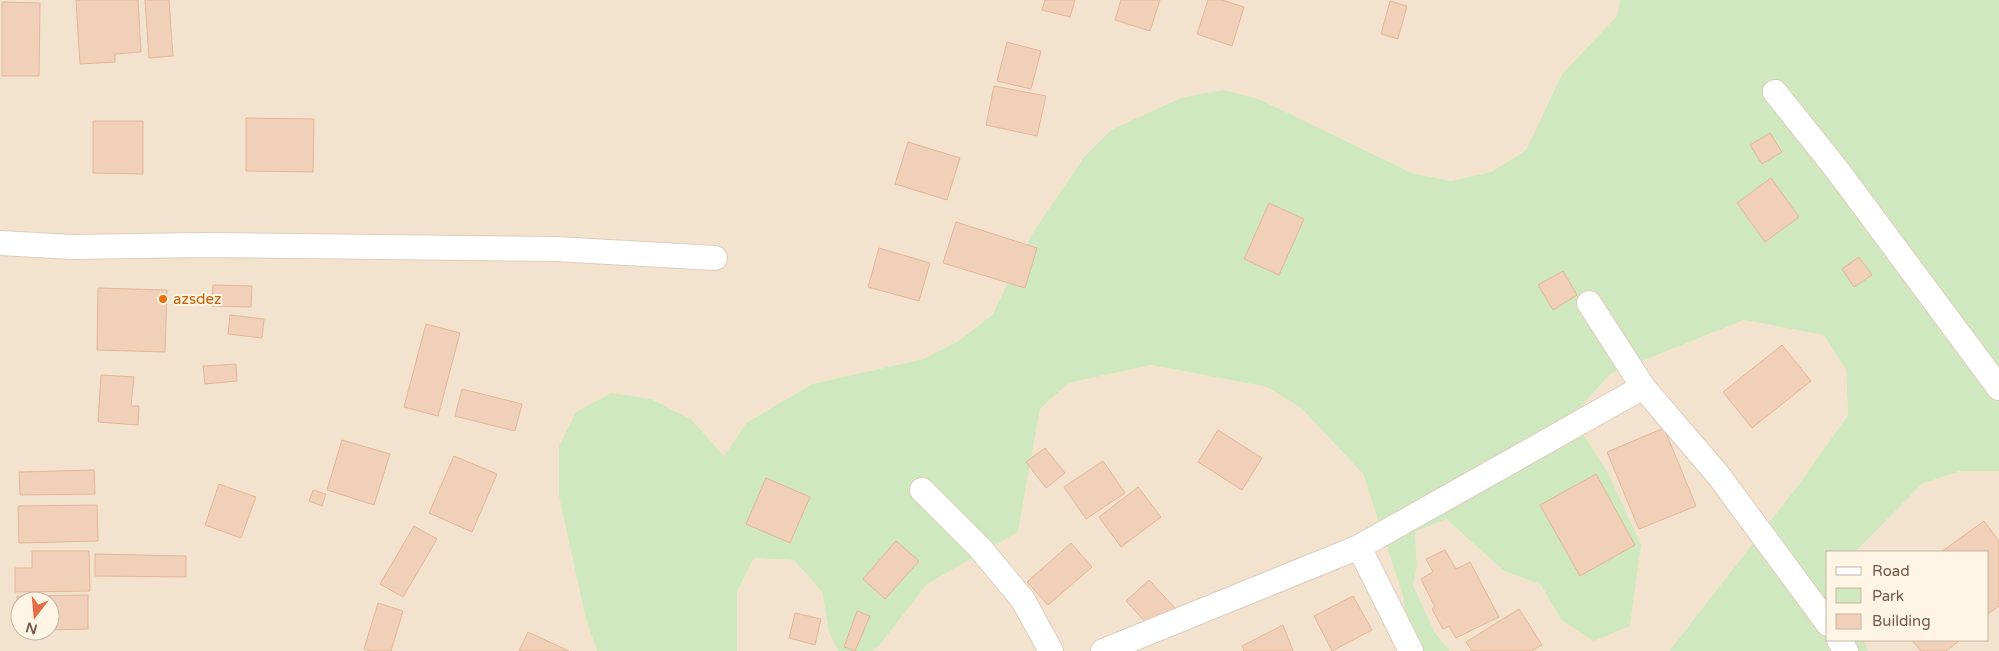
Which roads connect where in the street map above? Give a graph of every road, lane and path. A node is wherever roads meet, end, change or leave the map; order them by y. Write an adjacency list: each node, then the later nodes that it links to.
1 (1775, 92): 6 (street)
2 (0, 243): 3 (street)
3 (715, 258)
4 (1589, 302): 5 (street)
5 (1643, 387): 8 (street); 9 (street)
6 (1999, 388)
7 (922, 490): 10 (street)
8 (1359, 547): 11 (street); 12 (street)
9 (1826, 621)
10 (1051, 651)
11 (1103, 651)
12 (1411, 651)

